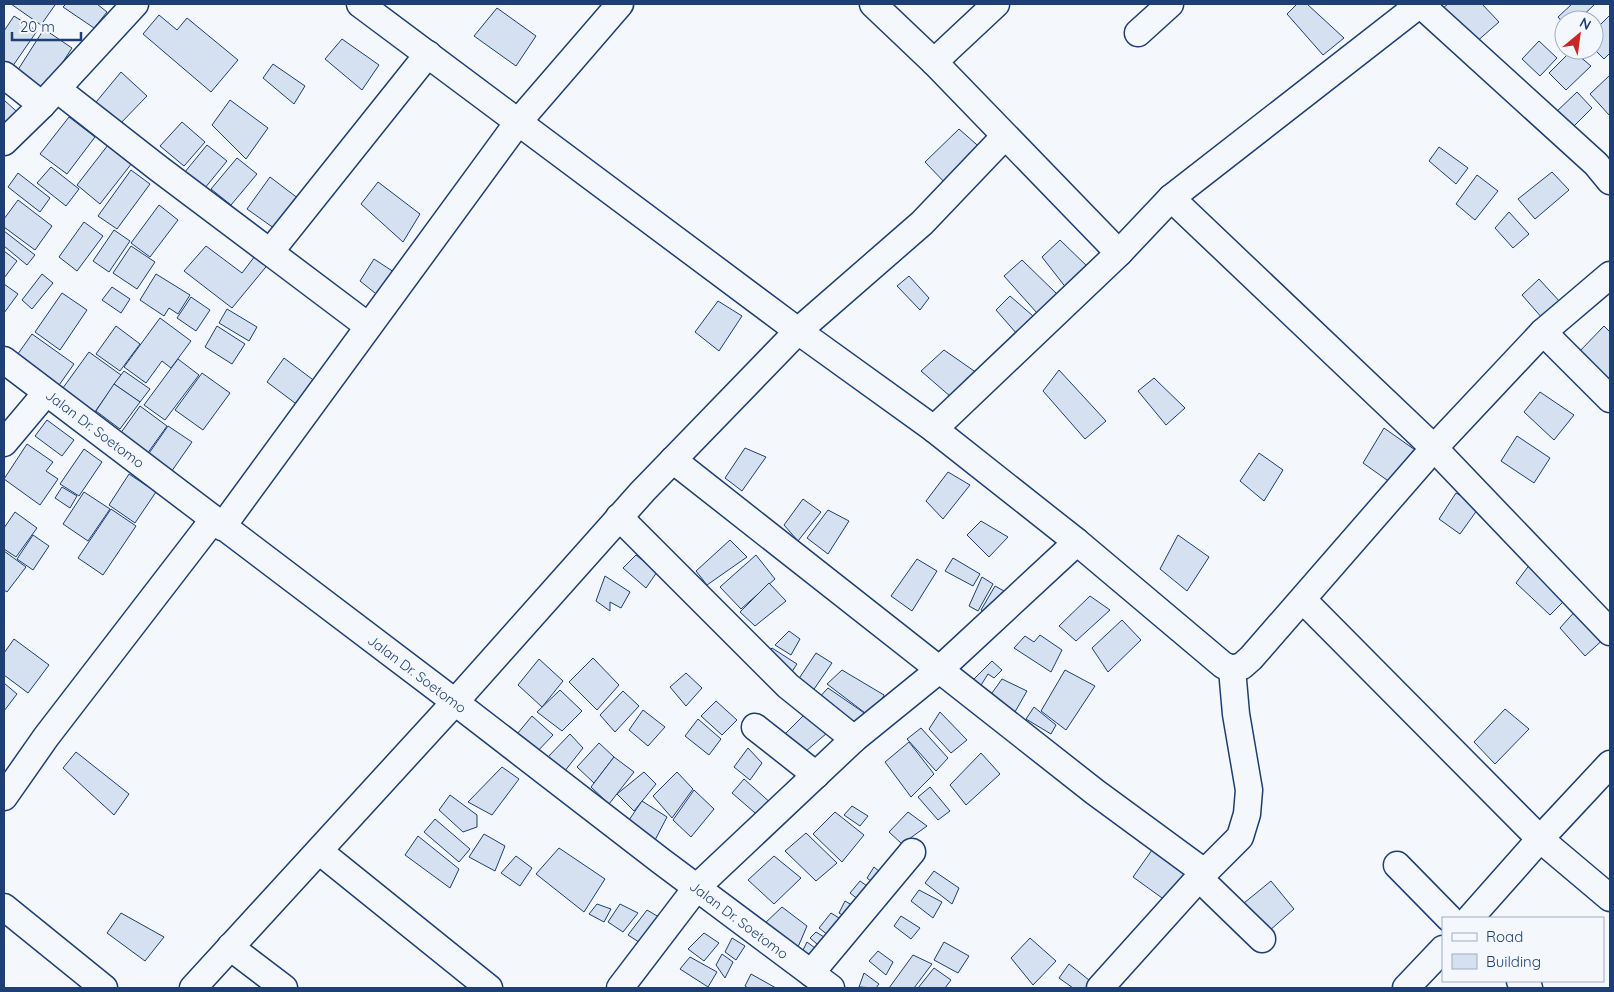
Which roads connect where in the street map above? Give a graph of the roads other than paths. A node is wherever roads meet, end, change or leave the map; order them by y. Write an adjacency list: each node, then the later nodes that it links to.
1 (134, 4): 12 (street)
2 (360, 4): 9 (street)
3 (620, 4): 13 (street)
4 (873, 4): 10 (street)
5 (996, 4): 10 (street)
6 (1170, 4): 8 (street)
7 (1420, 4): 16 (street); 17 (street)
8 (1138, 33)
9 (428, 54): 13 (street); 18 (street)
10 (934, 62): 14 (street)
11 (4, 75): 12 (street)
12 (50, 97): 15 (street); 18 (street)
13 (519, 121): 21 (street); 22 (street)
14 (1005, 136): 19 (street); 22 (street)
15 (4, 142)
16 (1605, 166)
17 (1171, 198): 19 (street); 29 (street)
18 (270, 252): 21 (street)
19 (1119, 253): 27 (street)
20 (1610, 275): 23 (street)
21 (368, 326): 32 (street)
22 (798, 331): 27 (street); 30 (street)
23 (1543, 332): 26 (street); 29 (street)
24 (4, 360): 25 (street, Jalan Dr. Soetomo)
25 (46, 393): 28 (street); 32 (street, Jalan Dr. Soetomo)
26 (1610, 399)
27 (934, 429): 33 (street)
28 (4, 443)
29 (1434, 448): 34 (street); 35 (street)
30 (673, 460): 31 (street); 37 (street)
31 (619, 517): 38 (street); 40 (street)
32 (218, 523): 38 (street, Jalan Dr. Soetomo); 43 (street)
33 (1077, 542): 36 (street); 37 (street)
34 (1303, 600): 36 (street); 44 (street)
35 (1610, 632)
36 (1232, 669): 48 (street)
37 (939, 670): 40 (street); 48 (street)
38 (455, 702): 45 (street); 49 (street, Jalan Dr. Soetomo)
39 (755, 727): 42 (street)
40 (854, 739): 42 (street)
41 (1610, 764): 44 (street)
42 (816, 775): 49 (street)
43 (4, 797)
44 (1540, 839): 50 (street); 53 (street)
45 (319, 851): 55 (street); 61 (street)
46 (912, 852): 57 (street)
47 (1397, 865): 52 (street)
48 (1202, 875): 54 (street); 63 (street)
49 (697, 887): 57 (street, Jalan Dr. Soetomo); 62 (street)
50 (1610, 898)
51 (4, 907): 58 (street)
52 (1448, 917)
53 (1471, 917)
54 (1262, 939)
55 (230, 947): 59 (street); 60 (street)
56 (1442, 950): 64 (street)
57 (821, 981)
58 (104, 988)
59 (193, 988)
60 (284, 988)
61 (489, 988)
62 (620, 988)
63 (1100, 988)
64 (1406, 988)

